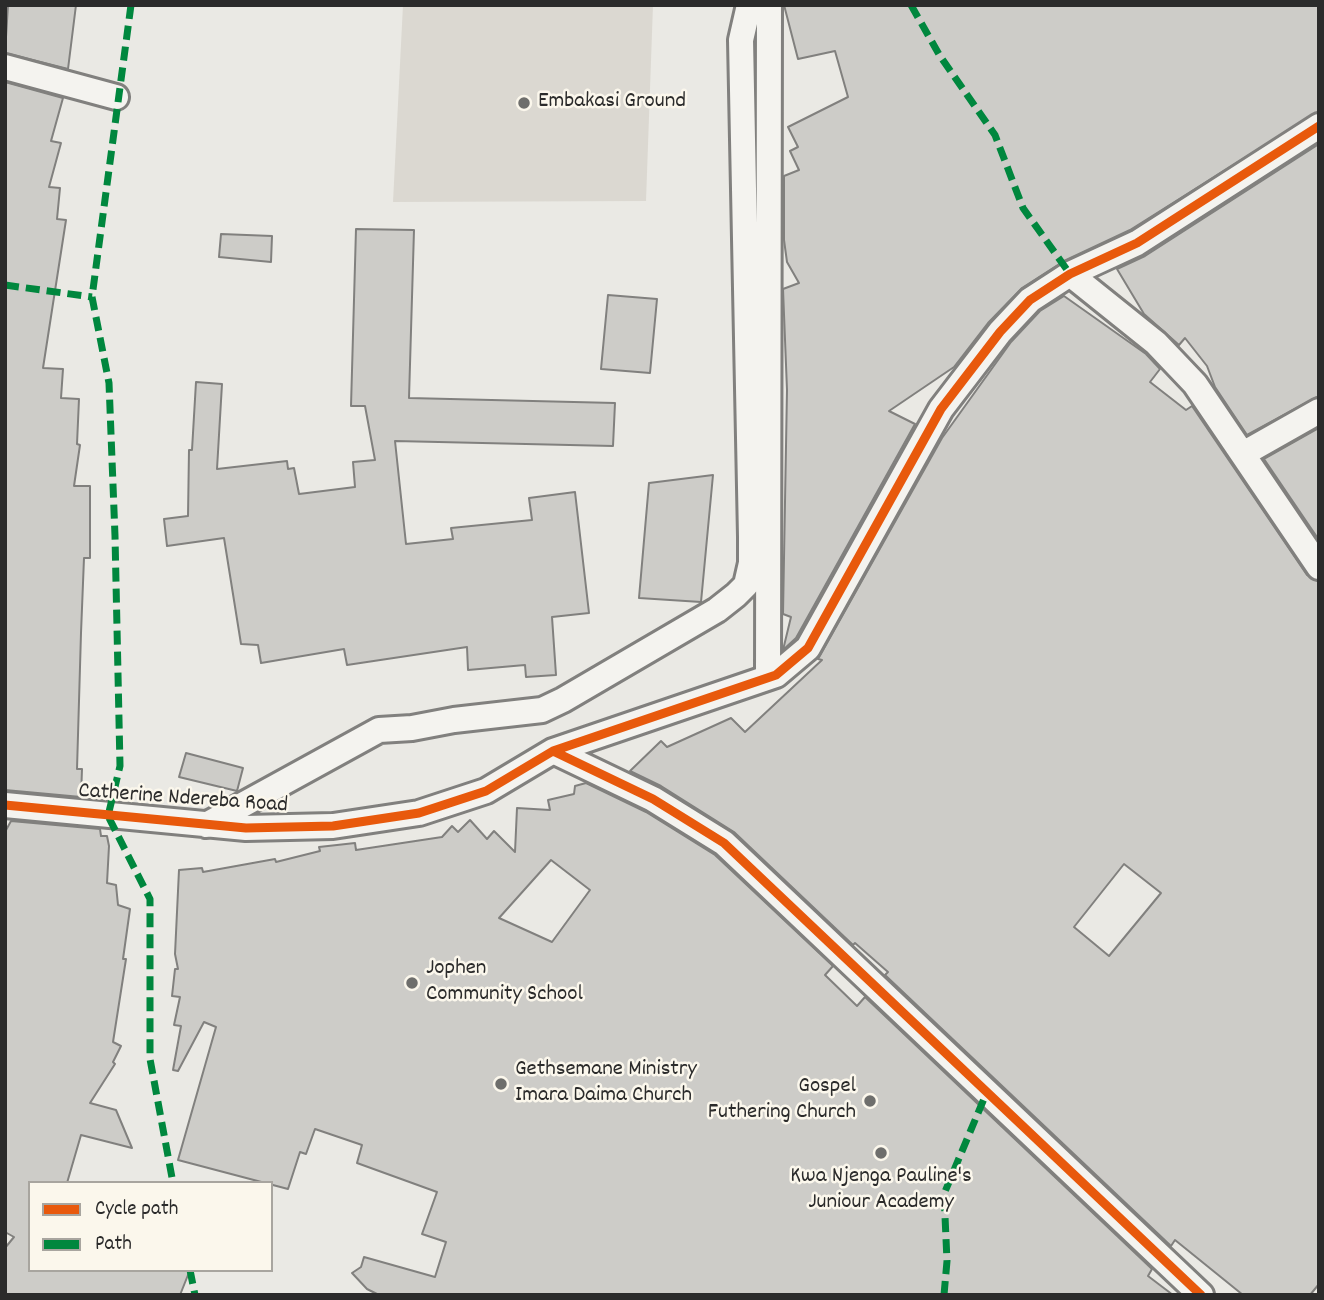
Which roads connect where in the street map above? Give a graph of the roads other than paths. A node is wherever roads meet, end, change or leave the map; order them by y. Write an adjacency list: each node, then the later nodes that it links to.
1 (749, 5): 13 (street)
2 (769, 5): 10 (street)
3 (5, 67): 4 (street)
4 (116, 97)
5 (1319, 126): 6 (street, Catherine Ndereba Road)
6 (1070, 274): 8 (street); 10 (street, Catherine Ndereba Road)
7 (1319, 411): 8 (street)
8 (1243, 454): 9 (street)
9 (1319, 567)
10 (768, 677): 11 (street, Catherine Ndereba Road)
11 (553, 751): 13 (street, Catherine Ndereba Road); 14 (street)
12 (5, 805): 13 (street, Catherine Ndereba Road)
13 (206, 825)
14 (1201, 1295)

